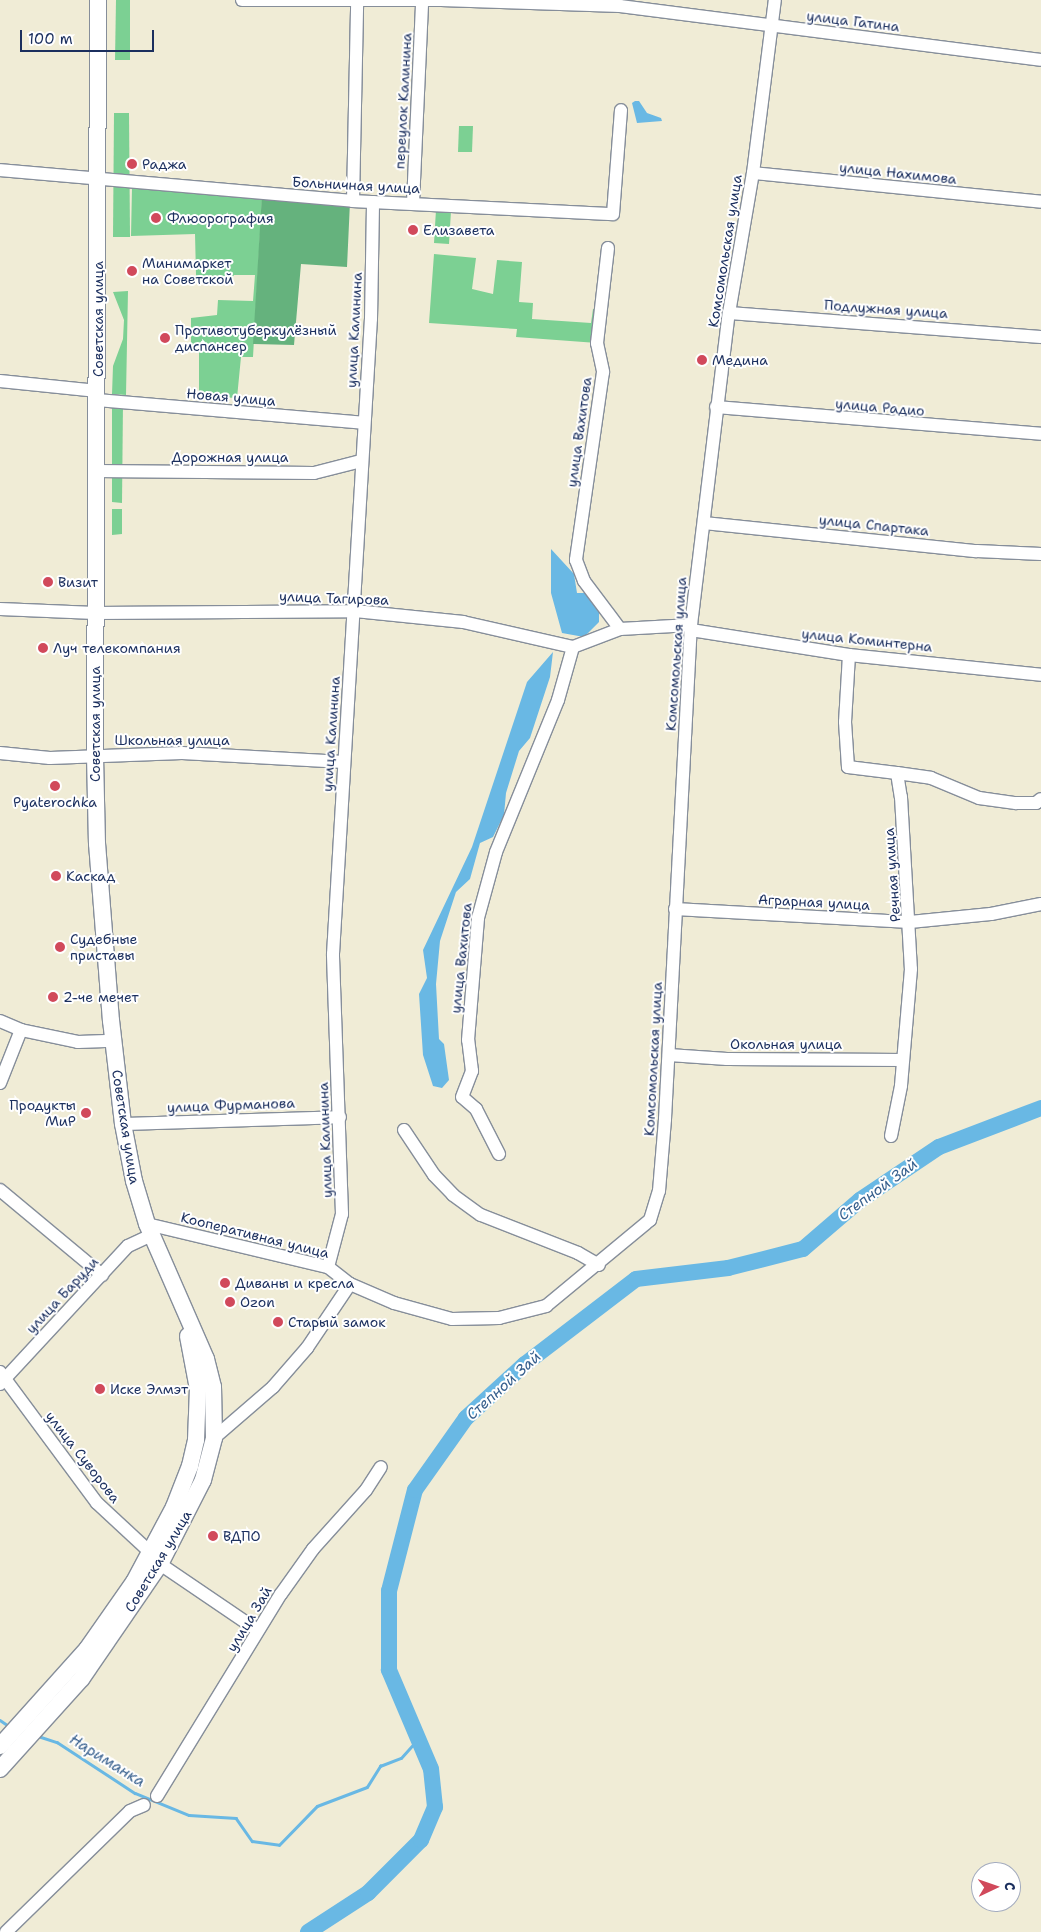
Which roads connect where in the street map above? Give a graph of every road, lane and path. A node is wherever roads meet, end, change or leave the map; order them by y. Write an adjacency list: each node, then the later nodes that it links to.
1 (98, 0): 11 (main road, Советская улица)
2 (242, 0): 5 (street, улица Гатина)
3 (775, 0): 6 (street, Комсомольская улица)
4 (422, 1): 5 (street, улица Гатина); 6 (street, улица Гатина); 15 (street, переулок Калинина)
5 (357, 2): 12 (street)
6 (770, 25): 7 (street, улица Гатина); 10 (street, Комсомольская улица)
7 (1041, 60)
8 (621, 110): 15 (street, Больничная улица)
9 (0, 170): 11 (street, Больничная улица)
10 (753, 173): 14 (street, улица Нахимова); 17 (street, Комсомольская улица)
11 (98, 180): 12 (street, Больничная улица); 20 (main road, Советская улица)
12 (353, 202): 13 (street, Больничная улица)
13 (373, 202): 15 (street, Больничная улица); 22 (street, улица Калинина)
14 (1041, 202)
15 (413, 203)
16 (608, 248): 32 (street, улица Вахитова)
17 (729, 313): 18 (street, Подлужная улица); 21 (street, Комсомольская улица)
18 (1041, 337)
19 (0, 381): 20 (street, Новая улица)
20 (97, 396): 22 (street, Новая улица); 25 (main road, Советская улица)
21 (716, 407): 23 (street, улица Радио); 26 (street, Комсомольская улица)
22 (363, 423): 24 (street, улица Калинина)
23 (1041, 434)
24 (362, 461): 25 (street, Дорожная улица); 29 (street, улица Калинина)
25 (96, 471): 30 (main road, Советская улица)
26 (704, 523): 27 (street, улица Спартака); 31 (street, Комсомольская улица)
27 (1041, 554)
28 (0, 608): 30 (street, улица Тагирова)
29 (355, 611): 30 (street, улица Тагирова); 33 (street, улица Тагирова); 38 (street, улица Калинина)
30 (95, 612): 37 (main road, Советская улица)
31 (691, 627): 32 (street); 34 (street, улица Коминтерна); 42 (street, Комсомольская улица)
32 (620, 629): 33 (street)
33 (573, 647): 54 (street, улица Вахитова)
34 (849, 655): 35 (street, улица Коминтерна); 39 (street)
35 (1041, 675)
36 (0, 753): 37 (street, Школьная улица)
37 (95, 756): 38 (street, Школьная улица); 46 (main road, Советская улица)
38 (344, 762): 50 (street, улица Калинина)
39 (897, 773): 40 (street); 43 (street, Речная улица)
40 (1041, 799)
41 (1041, 904): 43 (street, Аграрная улица)
42 (675, 909): 43 (street, Аграрная улица); 47 (street, Комсомольская улица)
43 (910, 922): 48 (street, Речная улица)
44 (0, 1022): 45 (street)
45 (21, 1030): 46 (street); 49 (street)
46 (113, 1041): 51 (main road, Советская улица)
47 (669, 1055): 48 (street, Окольная улица); 57 (street, Комсомольская улица)
48 (903, 1060): 53 (street, Речная улица)
49 (0, 1083)
50 (340, 1117): 51 (street, улица Фурманова); 58 (street, улица Калинина)
51 (123, 1124): 56 (main road, Советская улица)
52 (404, 1130): 57 (street)
53 (891, 1136)
54 (499, 1154)
55 (0, 1190): 59 (street)
56 (150, 1229): 58 (street, Кооперативная улица); 59 (street, улица Баруди); 61 (main road, Советская улица)
57 (599, 1265): 60 (street, Кооперативная улица)
58 (328, 1267): 60 (street, Кооперативная улица)
59 (102, 1275): 62 (street, улица Баруди)
60 (350, 1284): 63 (street)
61 (175, 1288): 63 (main road, Советская улица); 65 (main road, Советская улица)
62 (2, 1378): 65 (street, улица Суворова)
63 (214, 1438): 65 (main road, Советская улица)
64 (382, 1467): 66 (street, улица Зай)
65 (155, 1558): 66 (street, улица Суворова); 67 (main road, Советская улица)
66 (257, 1630): 70 (street, улица Зай)
67 (93, 1652): 68 (main road, Советская улица); 69 (main road, Советская улица)
68 (0, 1746)
69 (0, 1769)
70 (157, 1796)
71 (144, 1805): 72 (street)
72 (6, 1932)

